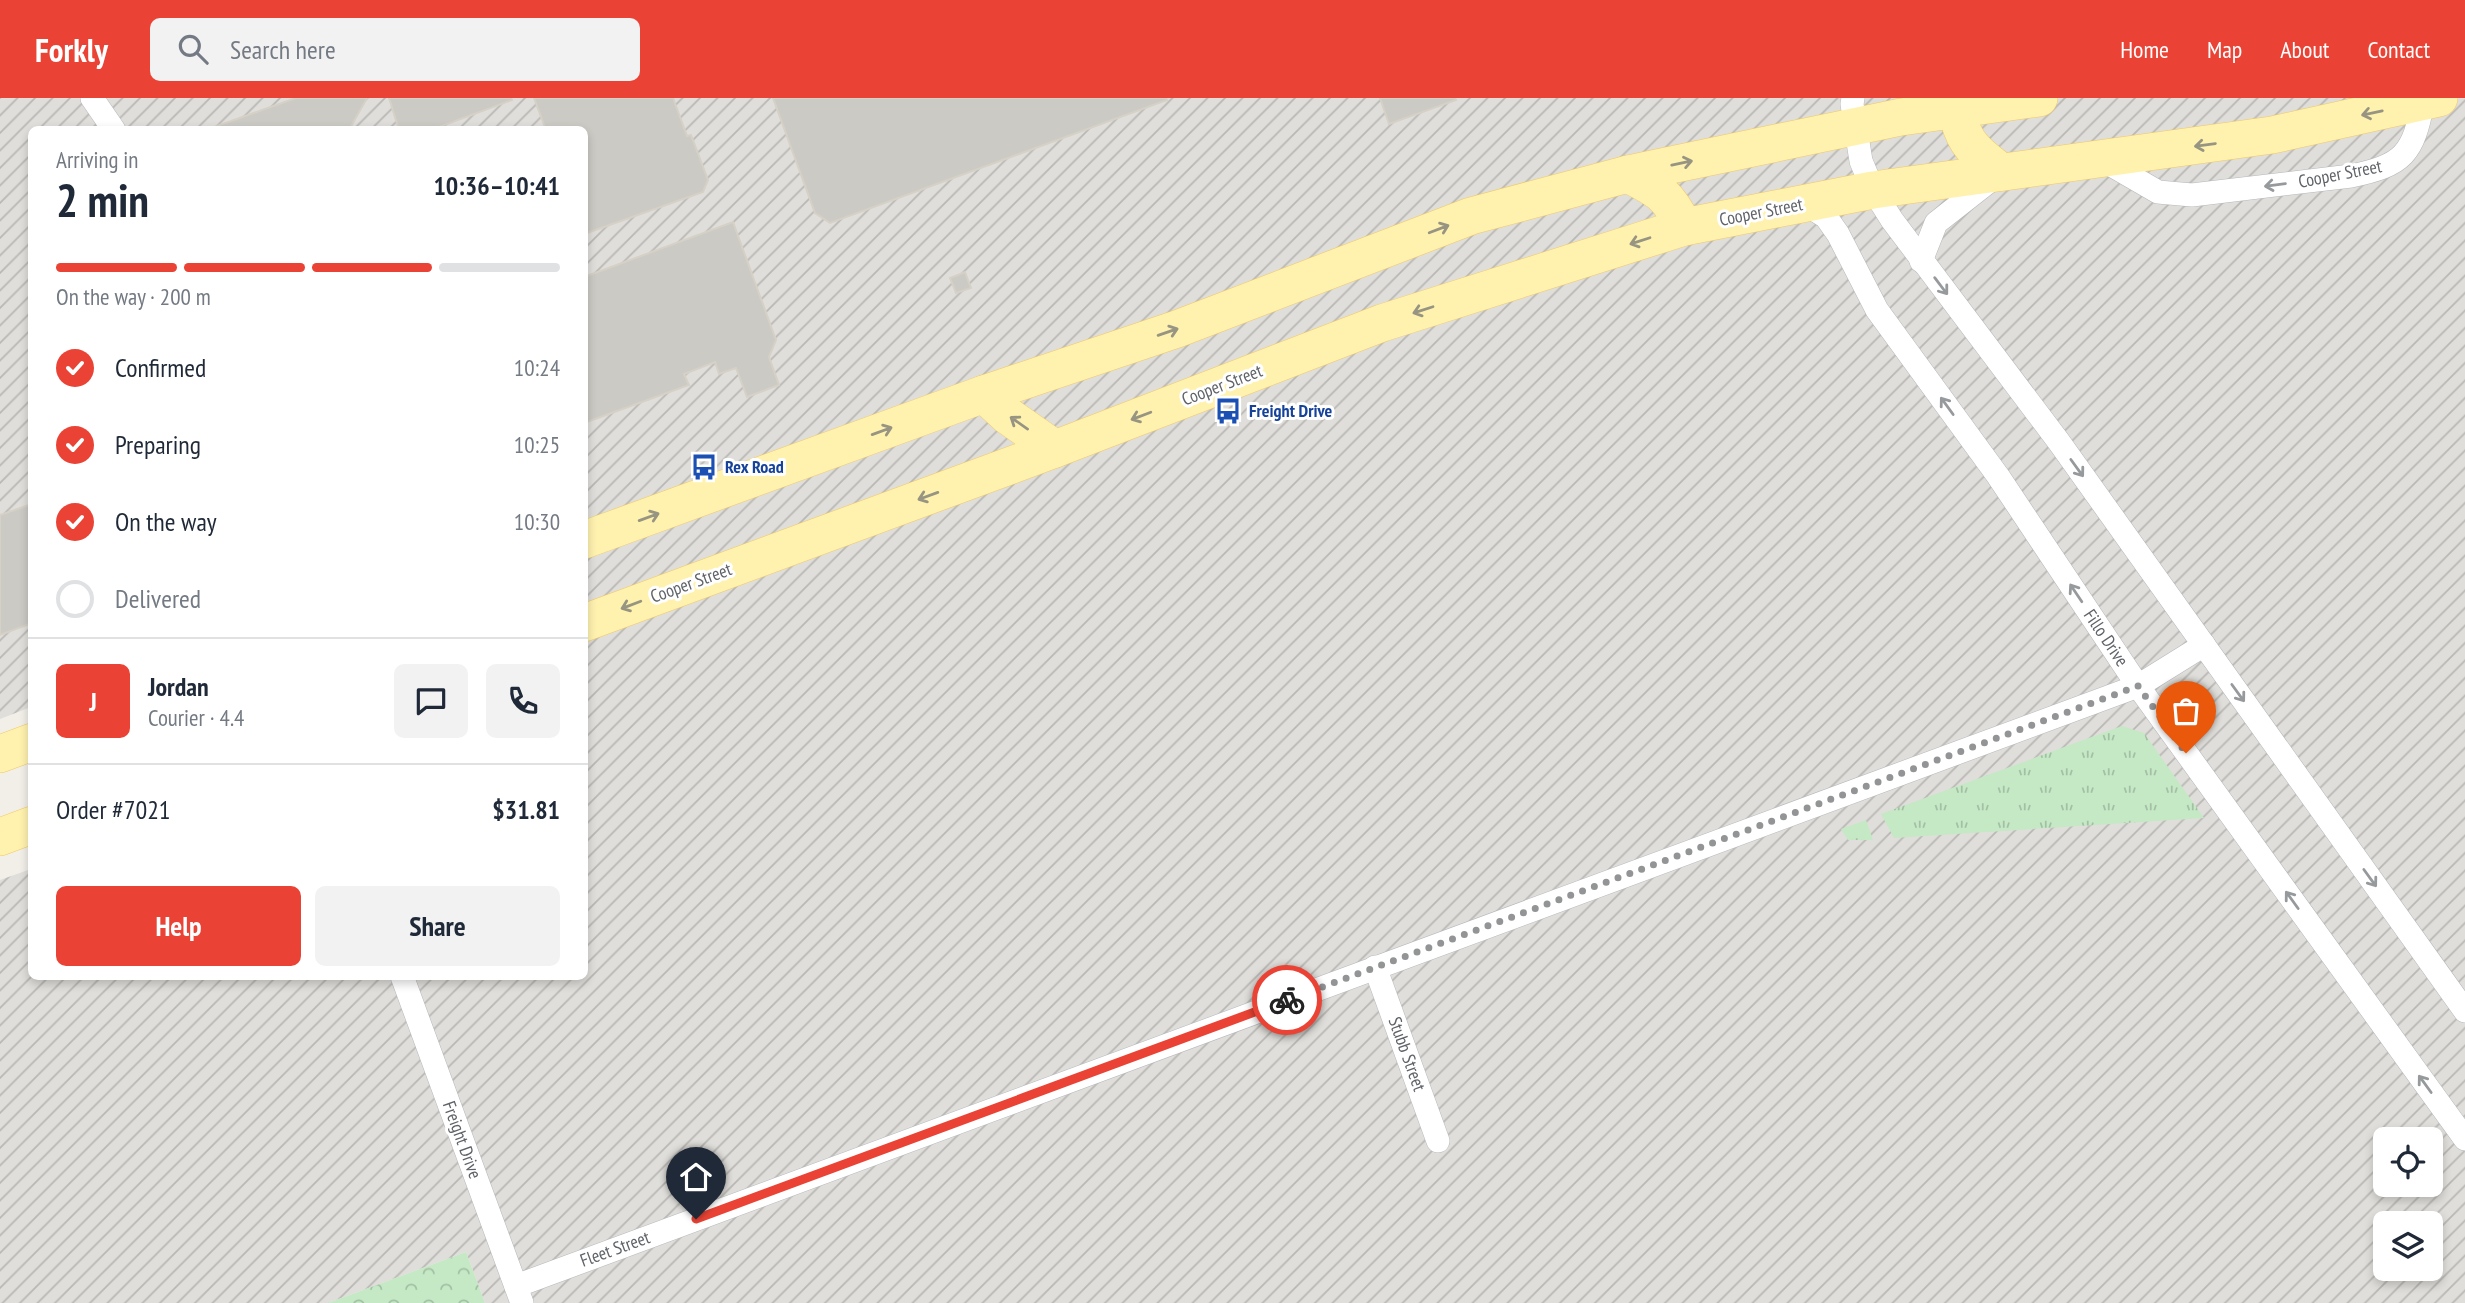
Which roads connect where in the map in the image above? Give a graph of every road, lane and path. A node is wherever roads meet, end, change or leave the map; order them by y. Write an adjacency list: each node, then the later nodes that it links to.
1 (92, 98): 6 (street)
2 (2039, 98): 4 (main road)
3 (2428, 100): 7 (main road, Cooper Street, one-way to 7); 7 (street, Cooper Street, one-way to 7)
4 (1966, 108): 5 (main road); 8 (main road)
5 (1854, 113): 9 (main road, one-way to 5); 10 (street)
6 (111, 126)
7 (2101, 159): 8 (main road, Cooper Street)
8 (2001, 172): 10 (main road, Cooper Street); 13 (street)
9 (1628, 174): 12 (main road); 14 (main road, one-way to 9)
10 (1873, 190): 11 (main road, Cooper Street); 13 (street)
11 (1805, 204): 12 (main road, Cooper Street); 19 (street, Fillo Drive, one-way to 11)
12 (1684, 227): 15 (main road, Cooper Street, one-way to 15)
13 (1922, 261): 18 (street, one-way to 18)
14 (984, 394): 15 (main road, one-way to 14); 16 (main road, one-way to 14)
15 (1055, 449): 17 (main road, Cooper Street, one-way to 17)
16 (588, 539)
17 (588, 622)
18 (2204, 645): 19 (street, Fleet Street); 26 (street, one-way to 26)
19 (2138, 686): 24 (street, Fleet Street); 27 (street, Fillo Drive, one-way to 19)
20 (28, 744): 21 (main road)
21 (0, 754)
22 (28, 826): 23 (main road)
23 (0, 837)
24 (1375, 967): 28 (street, Stubb Street); 29 (street, Fleet Street)
25 (403, 980): 29 (street, Freight Drive)
26 (2465, 1011)
27 (2465, 1139)
28 (1438, 1141)
29 (519, 1294)

